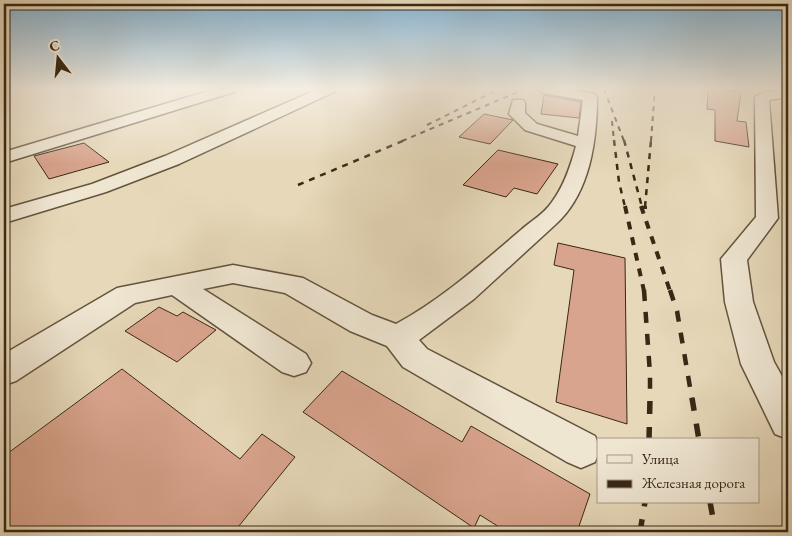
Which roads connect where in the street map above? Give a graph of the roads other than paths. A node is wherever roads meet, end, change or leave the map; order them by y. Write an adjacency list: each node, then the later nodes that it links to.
1 (147, 114): 7 (street)
2 (274, 114): 8 (street)
3 (517, 114): 6 (street)
4 (590, 114): 6 (street)
5 (764, 114): 9 (street)
6 (584, 143): 11 (street)
7 (4, 158)
8 (4, 216)
9 (778, 221): 14 (street)
10 (177, 285): 11 (street); 12 (street); 13 (street)
11 (398, 338): 15 (street)
12 (294, 363)
13 (4, 370)
14 (788, 422)
15 (581, 449)

